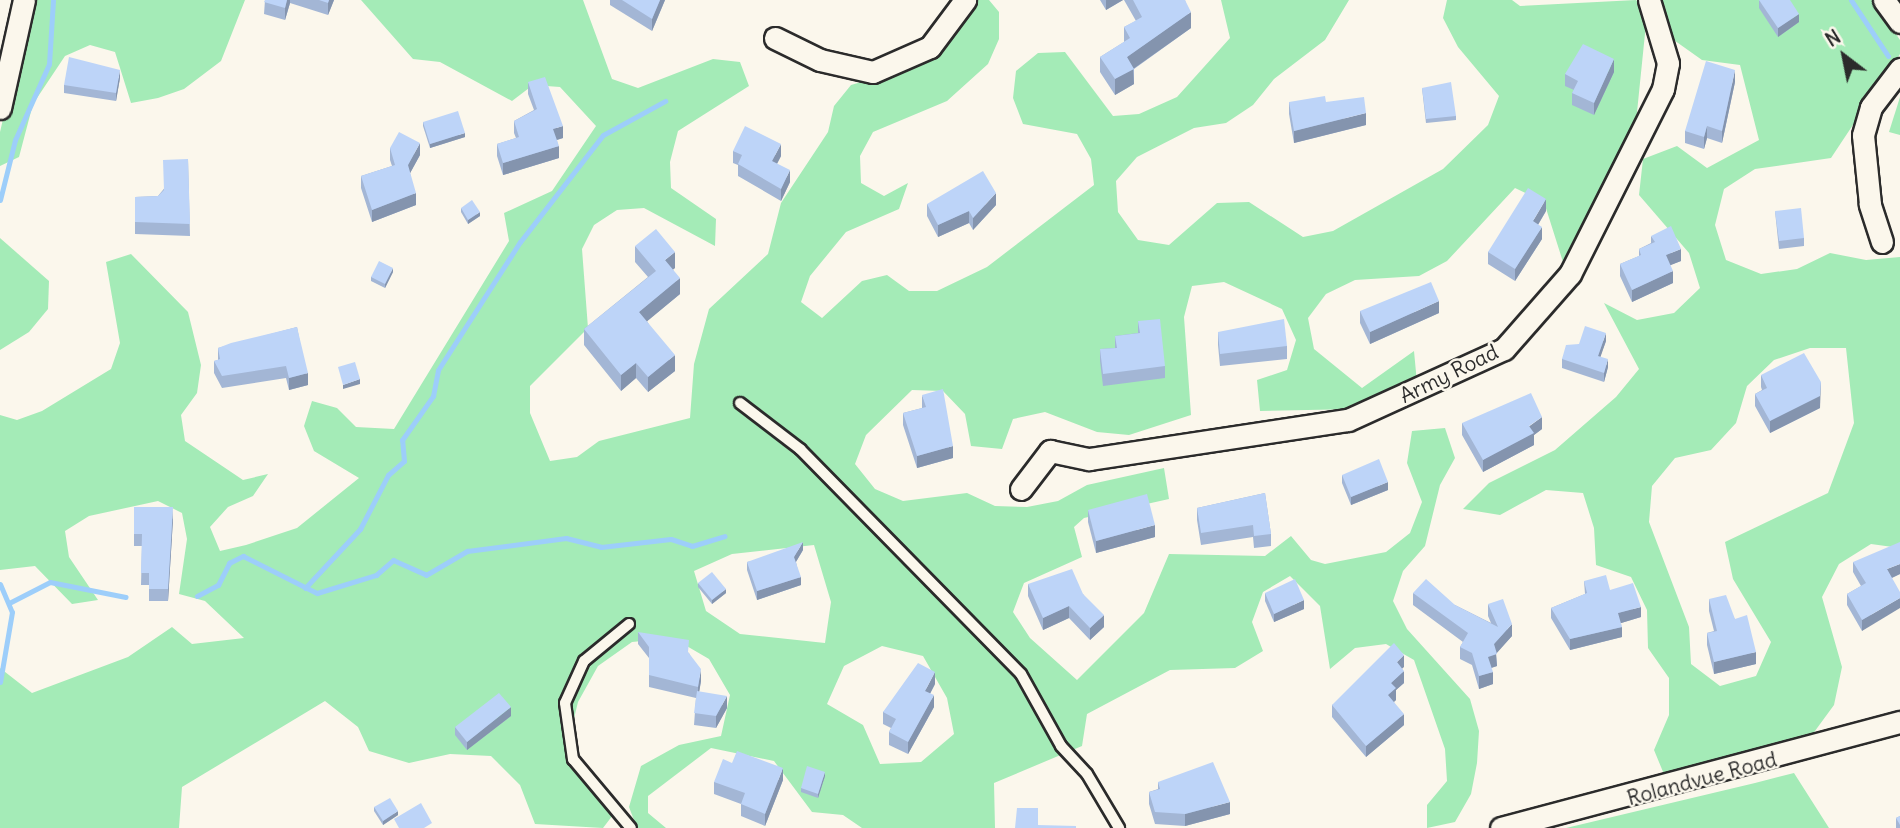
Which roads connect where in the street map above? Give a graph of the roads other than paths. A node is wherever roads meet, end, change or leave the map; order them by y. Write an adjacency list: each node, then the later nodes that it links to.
1 (24, 0): 8 (street)
2 (965, 0): 6 (street)
3 (1649, 0): 11 (street, Army Road)
4 (1884, 0): 5 (street)
5 (1900, 22)
6 (775, 38)
7 (1900, 69): 9 (street)
8 (0, 108)
9 (1882, 242)
10 (740, 403): 15 (lane)
11 (1021, 489)
12 (629, 624): 14 (lane)
13 (1900, 722): 16 (street, Rolandvue Road)
14 (631, 828)
15 (1119, 828)
16 (1502, 828)

